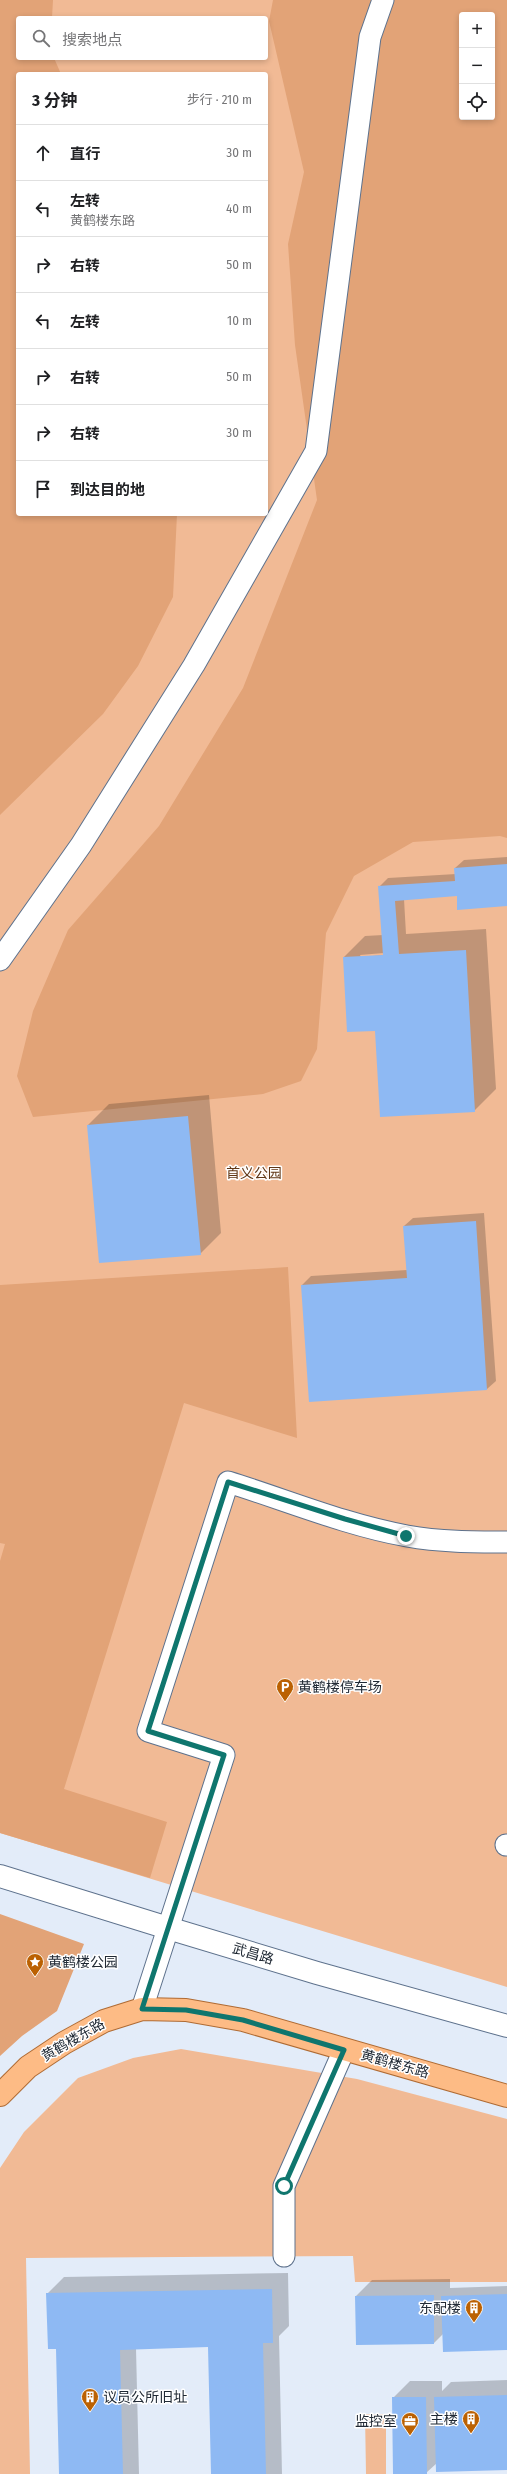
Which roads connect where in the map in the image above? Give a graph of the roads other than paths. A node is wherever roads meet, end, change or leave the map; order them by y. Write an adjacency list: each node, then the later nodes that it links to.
1 (383, 0): 2 (lane)
2 (0, 960)
3 (507, 1542): 5 (lane)
4 (0, 1876): 5 (street, 武昌路)
5 (168, 1928): 6 (lane); 7 (street, 武昌路)
6 (142, 2009): 8 (main road, 黄鹤楼东路); 9 (main road, 黄鹤楼东路)
7 (507, 2026)
8 (344, 2050): 10 (main road, 黄鹤楼东路); 11 (lane)
9 (0, 2095)
10 (507, 2096)
11 (284, 2256)

